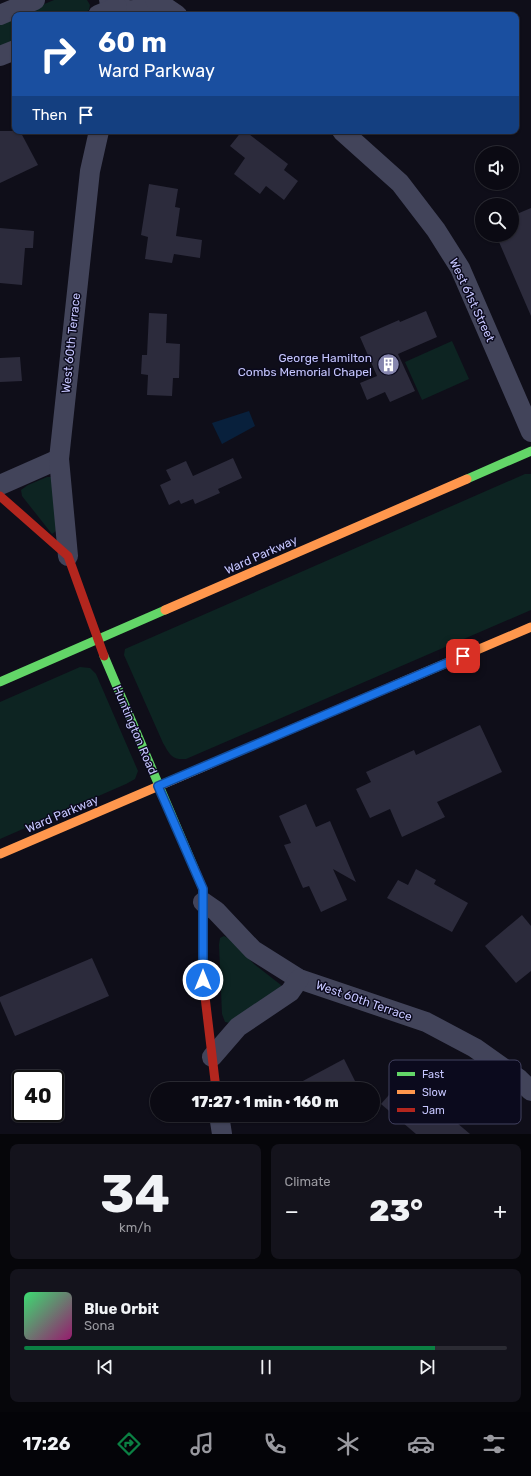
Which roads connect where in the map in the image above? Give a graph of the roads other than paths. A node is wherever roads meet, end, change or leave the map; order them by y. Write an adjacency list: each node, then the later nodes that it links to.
1 (35, 0): 7 (street)
2 (152, 0): 4 (street)
3 (155, 0): 6 (street)
4 (119, 8): 5 (street)
5 (107, 12)
6 (173, 12)
7 (0, 15)
8 (12, 51): 9 (street)
9 (0, 56)
10 (98, 134): 14 (street, West 60th Terrace)
11 (345, 134): 12 (street, West 61st Street)
12 (531, 432)
13 (531, 451): 19 (main road, Ward Parkway)
14 (59, 459): 15 (street); 17 (street, West 60th Terrace)
15 (0, 485)
16 (0, 496): 17 (main road, Huntington Road)
17 (68, 556): 19 (main road, Huntington Road)
18 (531, 627): 21 (main road, Ward Parkway)
19 (97, 640): 20 (main road, Ward Parkway); 21 (main road, Huntington Road)
20 (0, 682)
21 (158, 786): 22 (main road, Ward Parkway); 23 (main road, Huntington Road)
22 (0, 854)
23 (203, 902): 24 (street, West 60th Terrace); 25 (main road, Huntington Road)
24 (298, 979): 25 (street); 26 (street, West 60th Terrace)
25 (212, 1057): 28 (main road, Huntington Road)
26 (492, 1060)
27 (521, 1081): 29 (street, West 60th Terrace)
28 (215, 1082)
29 (531, 1091)
30 (220, 1122): 31 (street)
31 (222, 1134)

